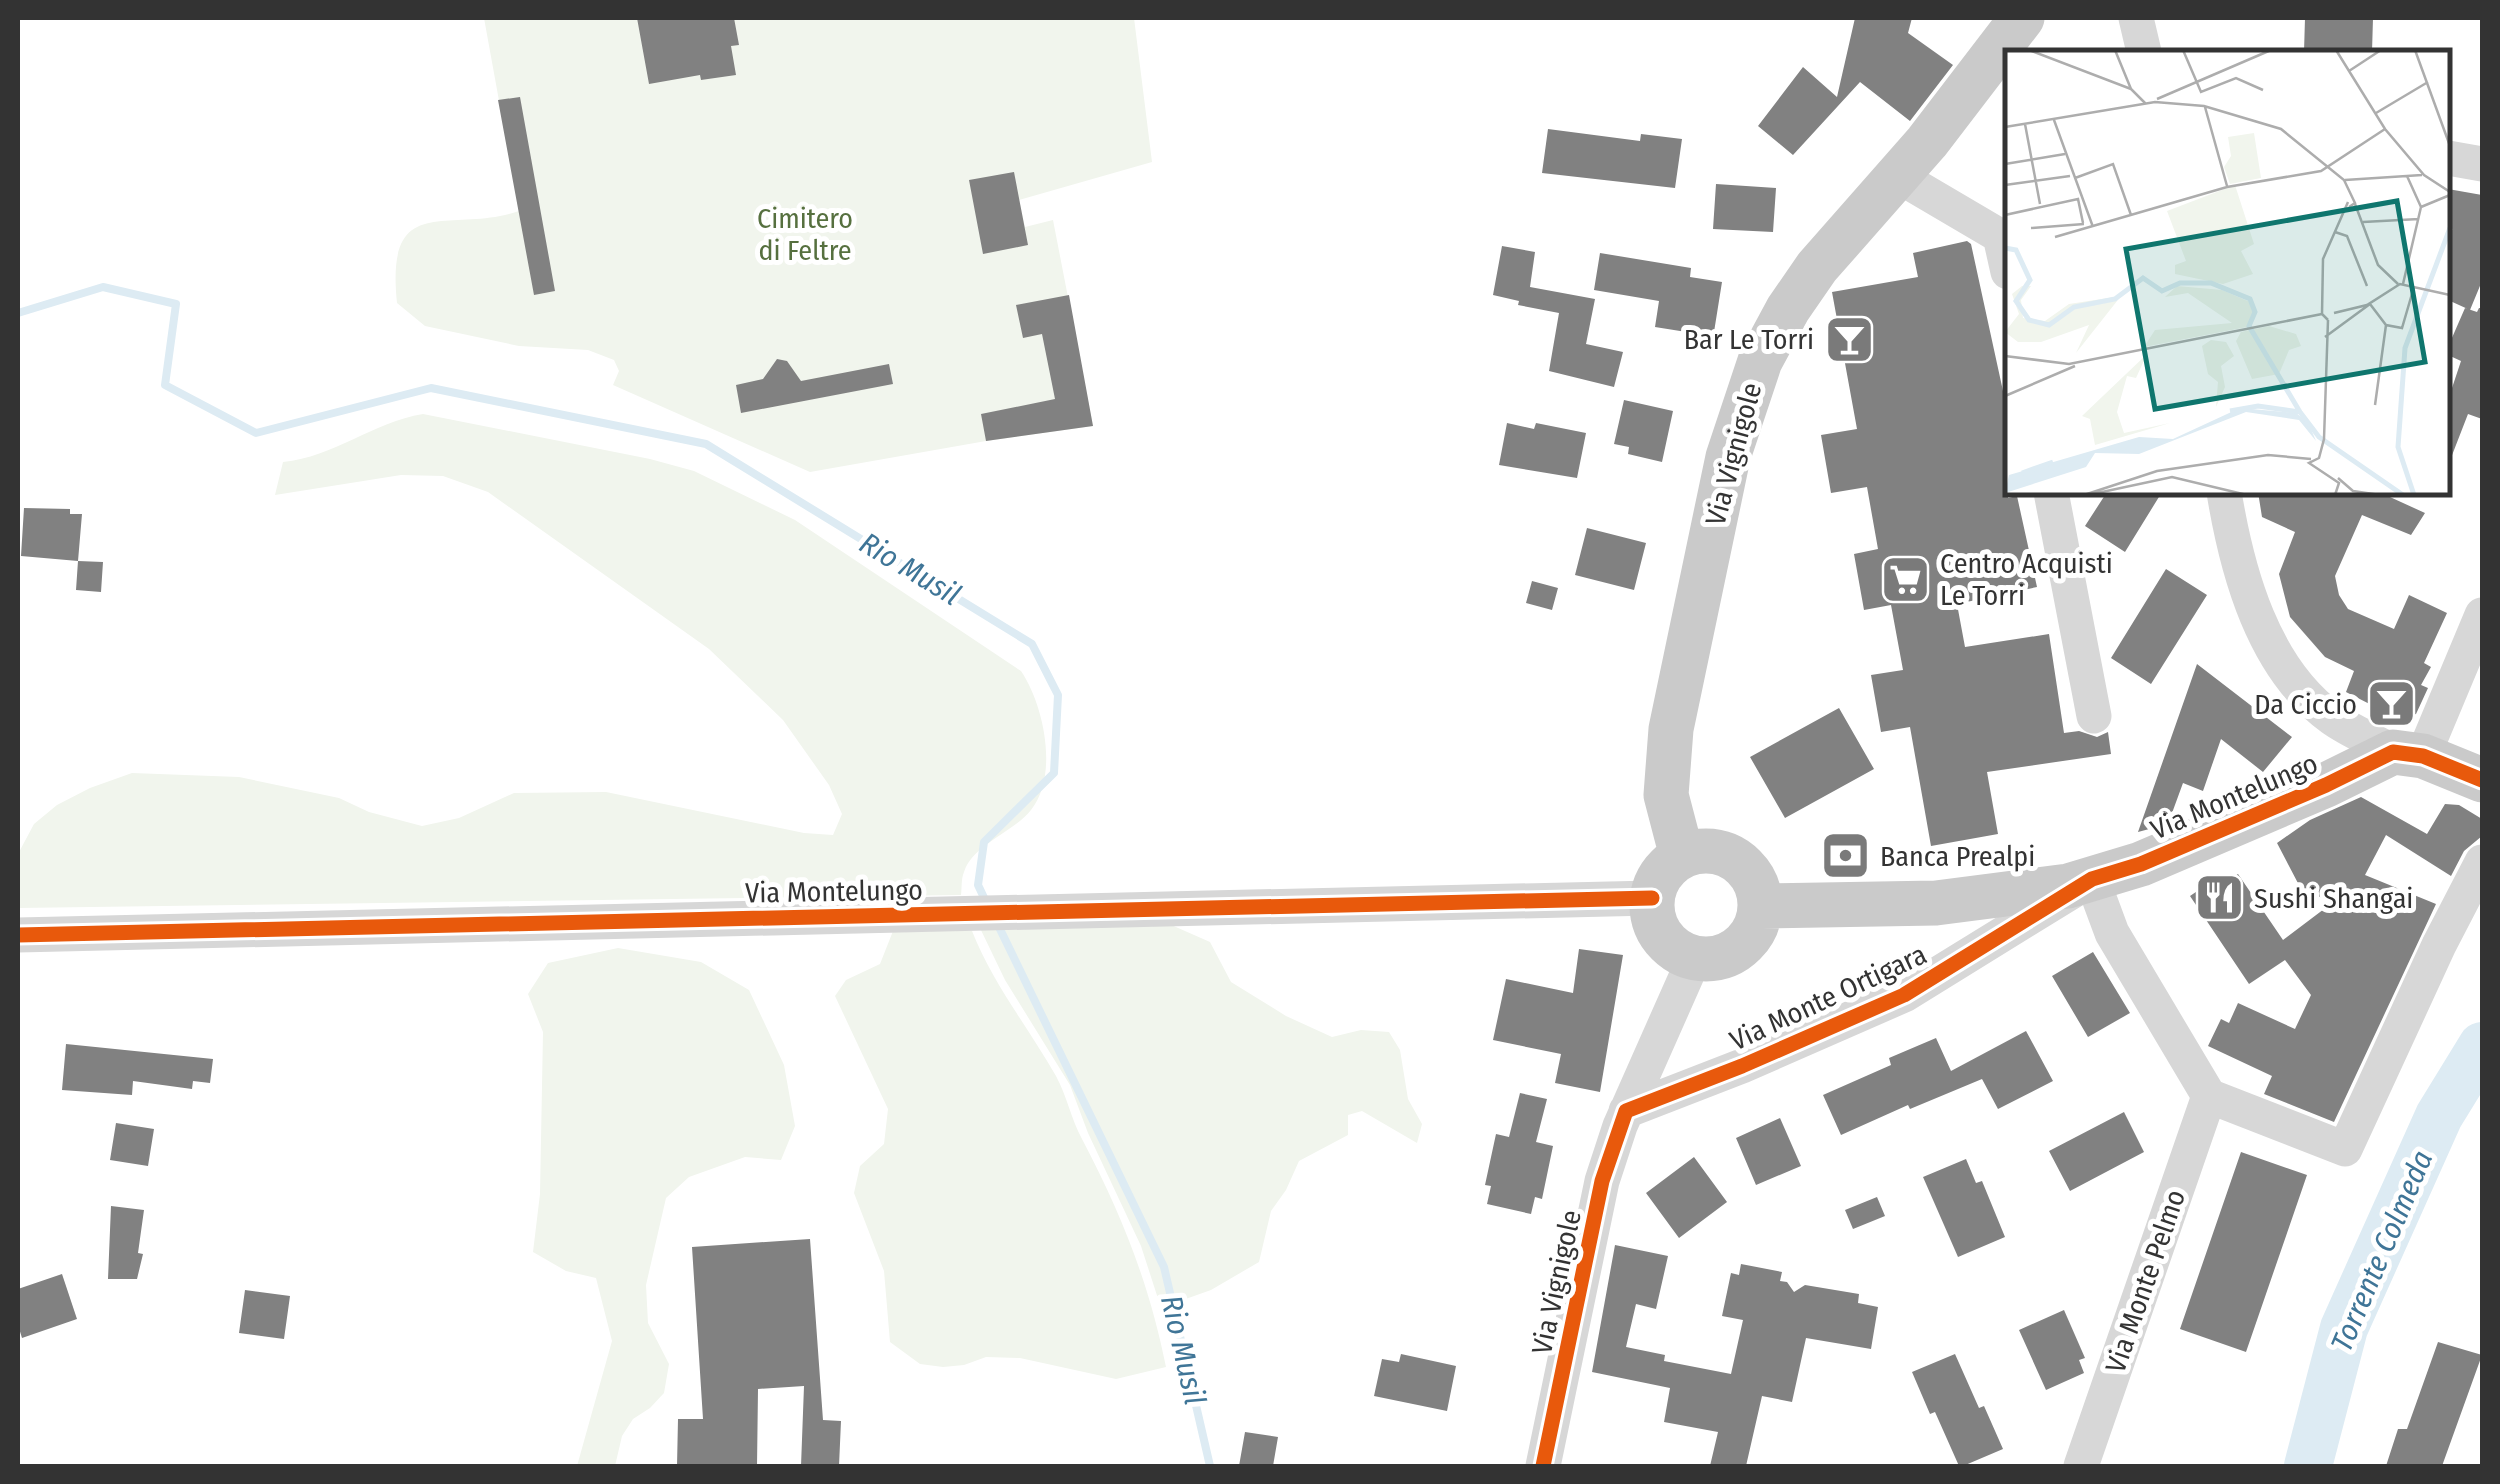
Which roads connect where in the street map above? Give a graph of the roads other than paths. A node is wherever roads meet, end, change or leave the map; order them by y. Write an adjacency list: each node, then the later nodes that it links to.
1 (2022, 18): 6 (main road, Via Vignigole)
2 (2136, 18): 3 (street)
3 (2144, 50)
4 (2450, 158): 5 (street)
5 (2482, 164)
6 (1898, 176): 7 (street); 14 (main road, Via Vignigole)
7 (2005, 258)
8 (2052, 495): 11 (street)
9 (2225, 495): 12 (street)
10 (2482, 615): 12 (street)
11 (2094, 716)
12 (2408, 754): 13 (main road); 16 (main road, Via Montelungo)
13 (2482, 780)
14 (1686, 854): 17 (main road); 18 (main road)
15 (2482, 862): 21 (street)
16 (2092, 879): 18 (main road, Via Montelungo); 21 (street); 22 (street, Via Monte Ortigara)
17 (1652, 898): 19 (street, Via Montelungo); 20 (main road)
18 (1761, 906): 20 (main road)
19 (18, 935)
20 (1694, 958): 22 (street, Via Vignigole)
21 (2209, 1096): 24 (street, Via Monte Pelmo)
22 (1626, 1110): 23 (street, Via Vignigole)
23 (1543, 1466)
24 (2081, 1466)

